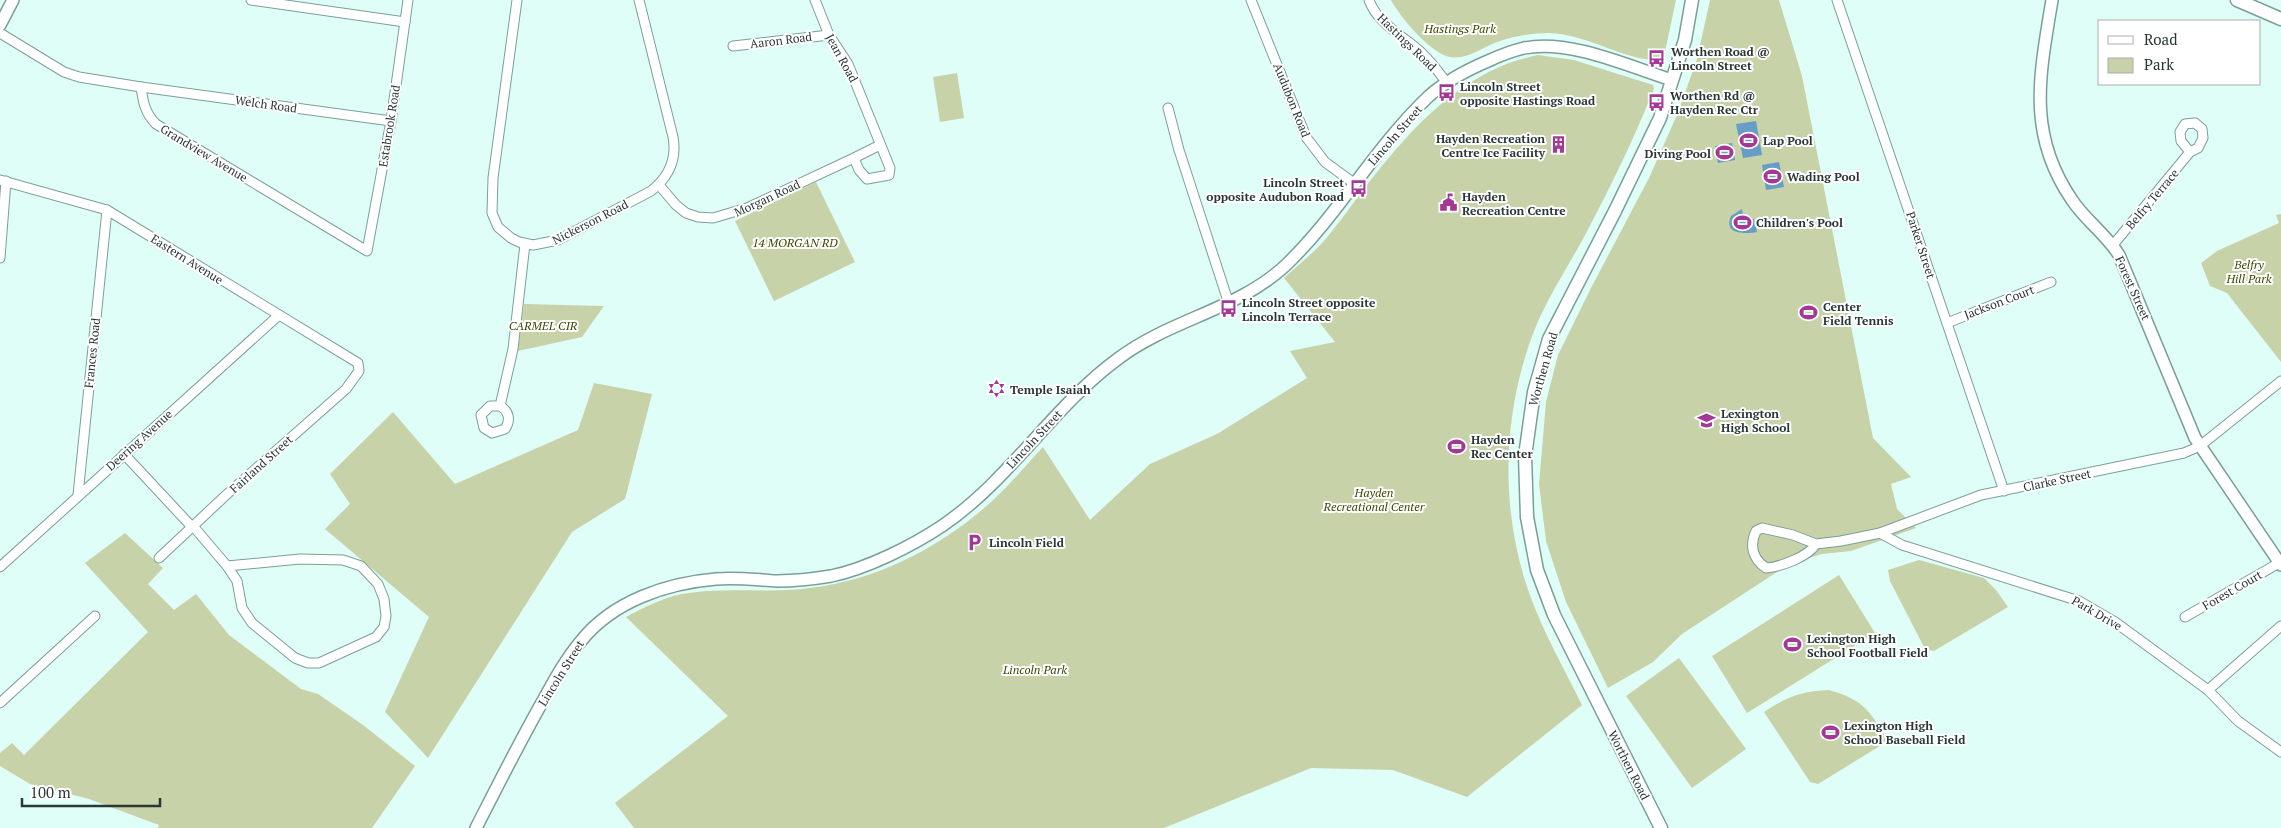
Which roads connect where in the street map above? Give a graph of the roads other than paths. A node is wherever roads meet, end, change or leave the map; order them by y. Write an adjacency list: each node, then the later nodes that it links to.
1 (13, 0): 15 (street)
2 (251, 0): 14 (street)
3 (408, 0): 14 (street, Estabrook Road)
4 (517, 0): 31 (street)
5 (639, 0): 29 (street, Nickerson Road)
6 (815, 0): 17 (street, Jean Road)
7 (1251, 0): 28 (street, Audubon Road)
8 (1369, 0): 20 (street, Hastings Road)
9 (1692, 0): 19 (main road, Worthen Road)
10 (1837, 0): 38 (street, Parker Street)
11 (2052, 0): 32 (street, Forest Street)
12 (2237, 0): 13 (main road)
13 (2279, 14)
14 (405, 22): 23 (street, Estabrook Road)
15 (0, 25)
16 (0, 33): 21 (street)
17 (829, 35): 18 (street, Aaron Road); 24 (street, Jean Road)
18 (733, 46)
19 (1672, 80): 20 (street, Lincoln Street); 60 (main road, Worthen Road)
20 (1447, 83): 28 (street, Lincoln Street)
21 (141, 87): 23 (street, Welch Road); 33 (street, Grandview Avenue)
22 (1168, 108): 36 (street)
23 (391, 121): 33 (street, Estabrook Road)
24 (880, 145): 26 (street); 26 (street, Jean Road)
25 (2190, 152): 32 (street, Belfry Terrace)
26 (854, 158): 29 (street, Morgan Road)
27 (3, 181): 30 (street, Eastern Avenue); 34 (street)
28 (1355, 184): 36 (street, Lincoln Street)
29 (659, 185): 31 (street, Nickerson Road)
30 (107, 210): 37 (street, Eastern Avenue); 45 (street, Frances Road)
31 (525, 244): 41 (street)
32 (2113, 245): 42 (street, Forest Street)
33 (367, 251)
34 (0, 258)
35 (2051, 282): 38 (street, Jackson Court)
36 (1229, 304): 59 (street, Lincoln Street)
37 (280, 315): 39 (street, Eastern Avenue); 43 (street, Deering Avenue)
38 (1947, 323): 44 (street, Parker Street)
39 (360, 368): 46 (street, Fairland Street)
40 (2281, 381): 42 (street, Clarke Street)
41 (500, 406)
42 (2200, 446): 44 (street, Clarke Street); 50 (street, Forest Street)
43 (124, 454): 45 (street, Deering Avenue); 46 (street)
44 (2004, 491): 47 (street, Clarke Street)
45 (78, 495): 51 (street, Deering Avenue)
46 (192, 527): 49 (street, Fairland Street); 52 (street)
47 (1880, 533): 48 (street, Clarke Street); 56 (street, Park Drive)
48 (1816, 544): 48 (street, Clarke Street)
49 (159, 558)
50 (2280, 564): 54 (street, Forest Court)
51 (0, 566)
52 (227, 566): 52 (street)
53 (95, 616): 57 (street)
54 (2185, 617)
55 (2281, 626): 56 (street)
56 (2208, 690): 58 (street, Park Drive)
57 (0, 703)
58 (2281, 752)
59 (476, 828)
60 (1661, 828)

